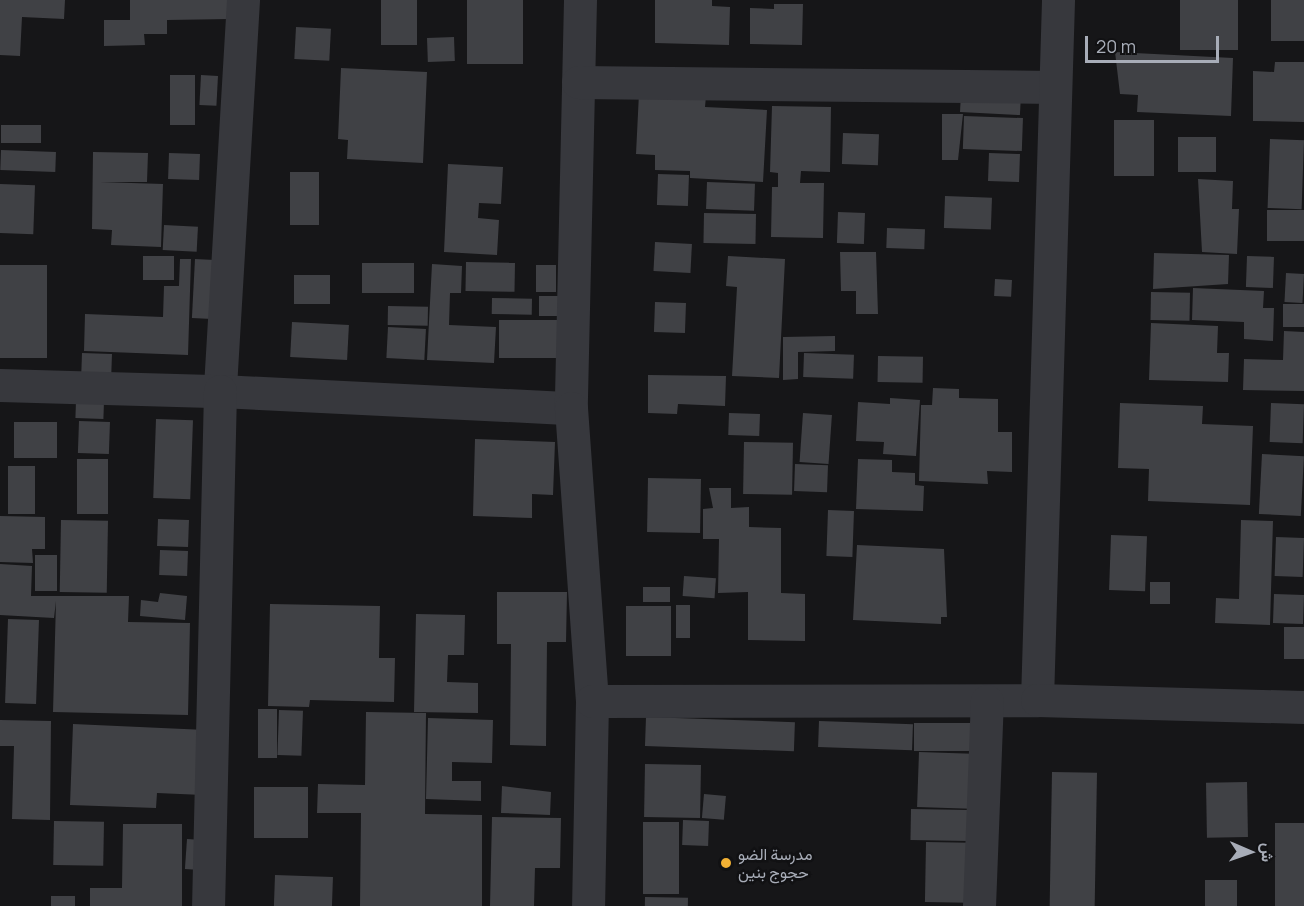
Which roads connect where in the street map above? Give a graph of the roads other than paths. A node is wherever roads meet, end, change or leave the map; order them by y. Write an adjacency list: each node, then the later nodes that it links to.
1 (243, 0): 7 (street)
2 (580, 0): 4 (street)
3 (1058, 0): 5 (street)
4 (578, 82): 5 (street); 8 (street)
5 (1054, 87): 9 (street)
6 (0, 385): 7 (street)
7 (220, 391): 8 (street); 13 (street)
8 (571, 408): 10 (street)
9 (1037, 700): 11 (street); 12 (street)
10 (592, 701): 11 (street); 14 (street)
11 (987, 701): 15 (street)
12 (1304, 707)
13 (208, 906)
14 (588, 906)
15 (979, 906)

